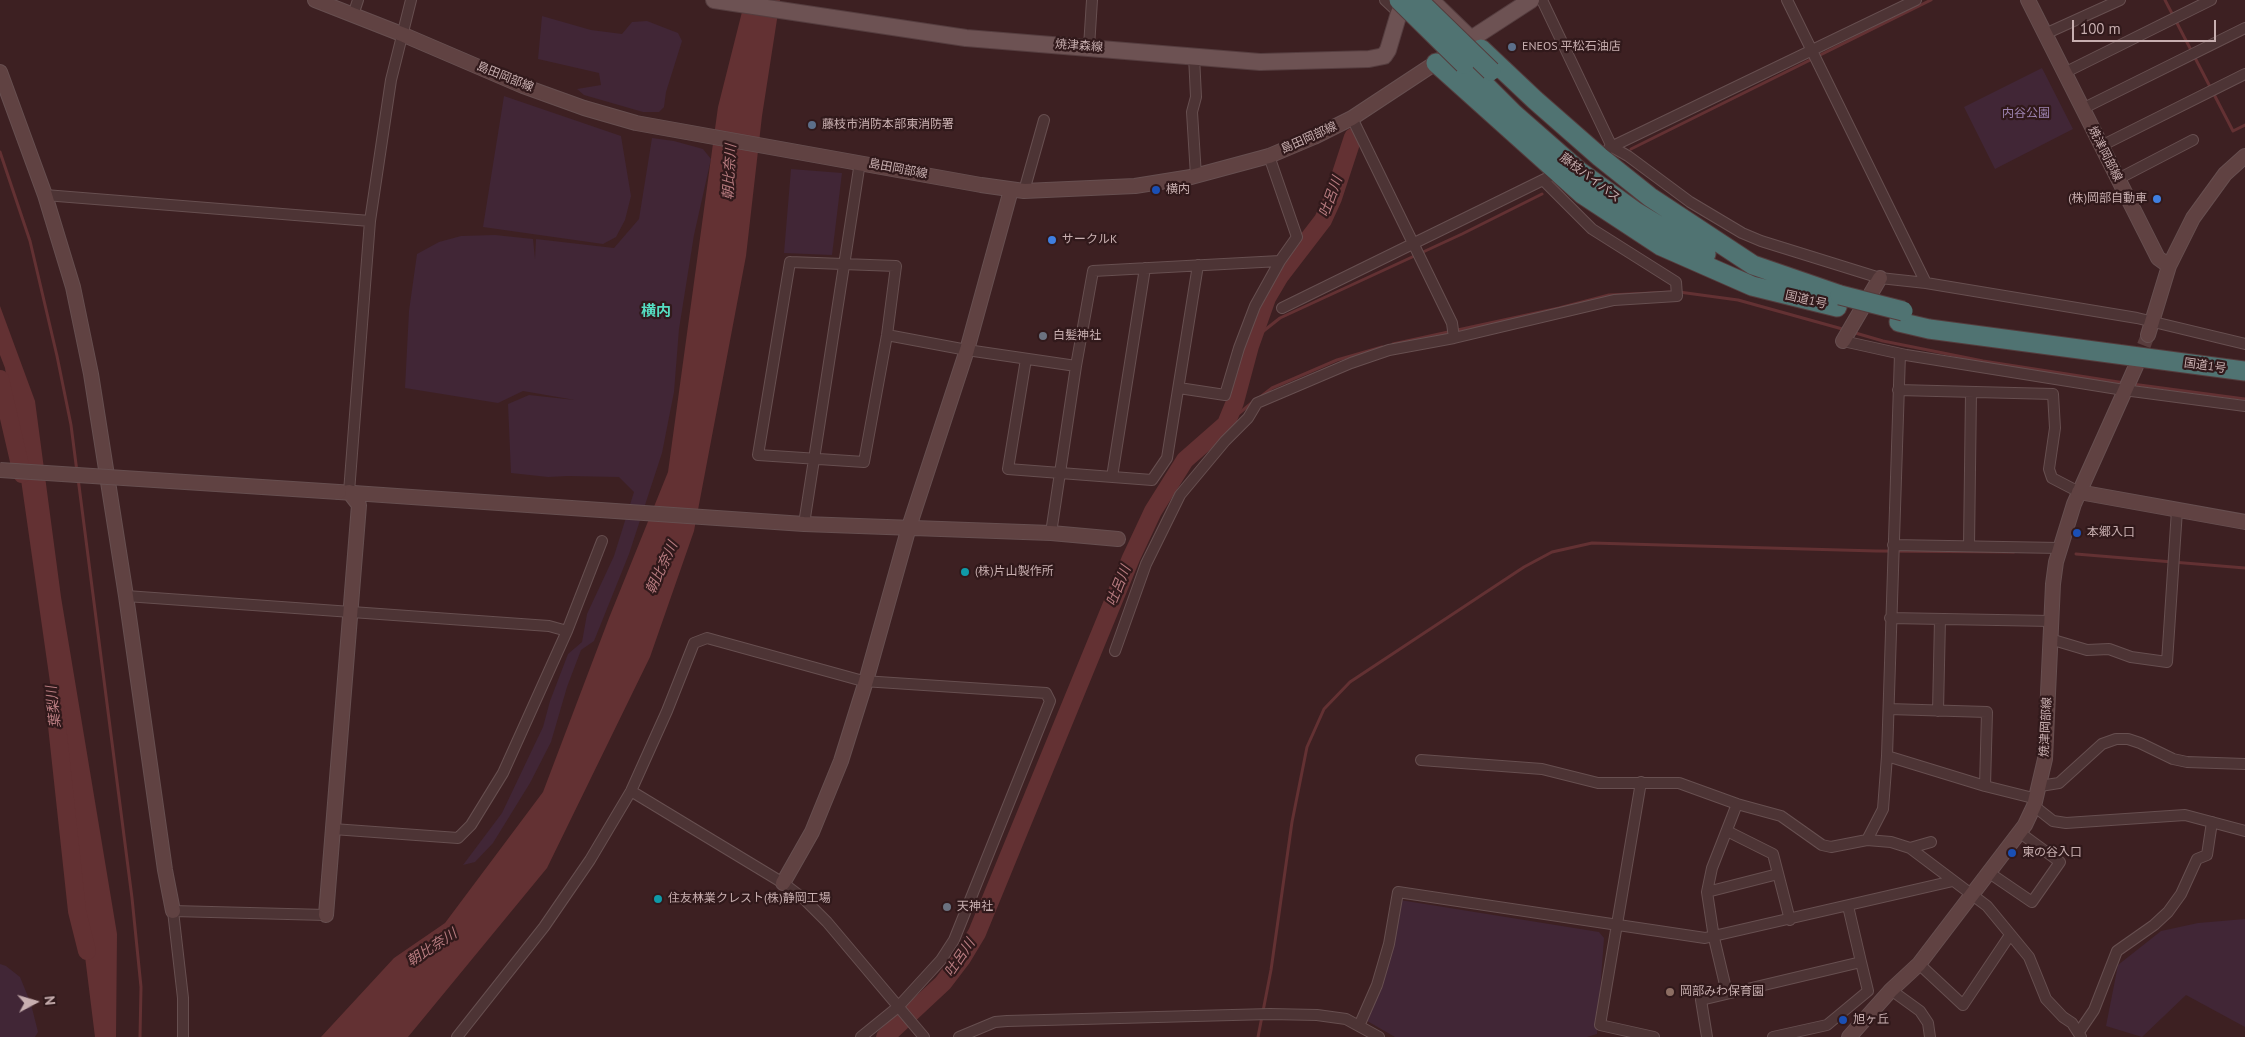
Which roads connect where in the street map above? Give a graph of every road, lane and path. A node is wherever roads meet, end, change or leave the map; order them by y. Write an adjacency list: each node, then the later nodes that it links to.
1 (314, 0): 17 (street, 島田岡部線)
2 (358, 0): 17 (street)
3 (411, 0): 20 (street)
4 (1092, 0): 22 (street)
5 (1385, 0): 16 (street)
6 (1418, 0): 48 (highway, 藤枝バイパス, bridge)
7 (1431, 0): 21 (main road)
8 (1531, 0): 21 (main road)
9 (1542, 0): 34 (street)
10 (1787, 0): 23 (street)
11 (1916, 0): 23 (street)
12 (2028, 0): 19 (street, 焼津岡部線)
13 (2120, 0): 19 (street)
14 (2211, 0): 27 (street)
15 (720, 1): 22 (main road, 焼津森線)
16 (1401, 4): 24 (main road, 焼津森線); 53 (highway, 藤枝バイパス, bridge)
17 (353, 15): 20 (street, 島田岡部線)
18 (2245, 28): 29 (street)
19 (2045, 34): 27 (street, 焼津岡部線)
20 (404, 35): 38 (street, 島田岡部線); 43 (street)
21 (1471, 39): 25 (street, 島田岡部線); 48 (highway, 国道1号)
22 (1089, 47): 24 (main road, 焼津森線)
23 (1812, 50): 34 (street); 52 (street)
24 (1194, 56): 39 (street)
25 (1436, 63): 30 (street, 島田岡部線); 53 (highway, 国道1号)
26 (0, 72): 42 (street)
27 (2064, 74): 29 (street, 焼津岡部線)
28 (2245, 74): 33 (street)
29 (2082, 109): 33 (street, 焼津岡部線)
30 (1352, 118): 36 (street, 島田岡部線); 44 (street)
31 (1044, 120): 41 (street)
32 (2193, 140): 40 (street)
33 (2101, 146): 40 (street, 焼津岡部線)
34 (1612, 147): 35 (street); 51 (street)
35 (1601, 152)
36 (1269, 156): 39 (street, 島田岡部線); 45 (street)
37 (2245, 156): 49 (street)
38 (860, 162): 41 (street, 島田岡部線); 46 (street)
39 (1196, 176): 41 (street, 島田岡部線)
40 (2118, 179): 49 (street, 焼津岡部線)
41 (1018, 190): 61 (street)
42 (45, 195): 43 (street); 89 (street)
43 (370, 221): 77 (street)
44 (1412, 245): 54 (street); 58 (street); 58 (street)
45 (1280, 261): 47 (street); 68 (street)
46 (844, 262): 57 (street); 73 (street); 73 (street)
47 (1198, 265): 50 (street); 68 (street)
48 (1753, 265): 53 (highway, 国道1号)
49 (2169, 266): 56 (street)
50 (1146, 268): 65 (street); 76 (street)
51 (1880, 278): 52 (street); 59 (street)
52 (1926, 283): 56 (street)
53 (1832, 302): 55 (highway, 国道1号)
54 (1282, 308)
55 (1901, 316): 64 (highway, 国道1号); 67 (highway, 国道1号)
56 (2150, 328): 60 (street)
57 (887, 335): 61 (street); 73 (street)
58 (1454, 338): 96 (street)
59 (1843, 341): 62 (street)
60 (2245, 344)
61 (967, 350): 63 (street); 82 (street)
62 (1900, 354): 69 (street); 70 (street)
63 (1026, 359): 65 (street); 75 (street)
64 (2245, 360)
65 (1076, 366): 75 (street)
66 (2136, 366): 70 (street, 焼津岡部線)
67 (2245, 371)
68 (1179, 388): 76 (street)
69 (1898, 390): 71 (street); 86 (street)
70 (2124, 390): 72 (street); 78 (street, 焼津岡部線)
71 (1971, 392): 78 (street); 87 (street)
72 (2245, 406)
73 (814, 460): 81 (street)
74 (0, 470): 77 (street, bridge)
75 (1060, 473): 76 (street); 83 (street)
76 (1112, 477)
77 (344, 492): 81 (street); 90 (street)
78 (2079, 492): 79 (street); 88 (street, 焼津岡部線)
79 (2177, 510): 80 (street); 95 (street)
80 (2245, 522)
81 (804, 524): 82 (street)
82 (909, 527): 83 (street); 97 (street)
83 (1051, 533): 84 (street)
84 (1118, 538)
85 (602, 541): 94 (street)
86 (1893, 545): 87 (street); 91 (street)
87 (1969, 546): 88 (street)
88 (2059, 548): 93 (street, 焼津岡部線)
89 (126, 596): 90 (street); 123 (street)
90 (349, 613): 94 (street); 109 (street)
91 (1890, 618): 92 (street); 98 (street)
92 (1940, 619): 93 (street); 99 (street)
93 (2051, 622): 95 (street, 焼津岡部線)
94 (567, 631): 109 (street)
95 (2050, 638): 106 (street, 焼津岡部線)
96 (1115, 651)
97 (866, 681): 105 (street); 119 (street); 133 (street)
98 (1888, 709): 99 (street); 100 (street)
99 (1938, 711): 104 (street)
100 (1887, 756): 104 (street); 113 (street)
101 (1421, 760): 103 (street)
102 (2245, 764): 106 (street)
103 (1641, 782): 107 (street); 126 (street)
104 (1985, 786): 106 (street)
105 (631, 791): 119 (street); 139 (street)
106 (2037, 797): 108 (street); 112 (street, 焼津岡部線)
107 (1737, 804): 110 (street); 113 (street)
108 (2212, 822): 111 (street); 137 (street)
109 (333, 829): 124 (street)
110 (1726, 831): 117 (street); 120 (street)
111 (2245, 831)
112 (2019, 832): 116 (street, 焼津岡部線); 116 (street)
113 (1867, 840): 115 (street)
114 (1931, 842): 115 (street)
115 (1910, 848): 118 (street)
116 (1988, 872): 121 (street, 焼津岡部線)
117 (1778, 874): 120 (street); 125 (street)
118 (1953, 881): 121 (street); 122 (street)
119 (783, 884): 133 (street)
120 (1707, 892): 128 (street)
121 (1971, 895): 127 (street); 130 (street, 焼津岡部線)
122 (1848, 906): 125 (street); 129 (street)
123 (173, 911): 124 (street); 138 (street)
124 (326, 916)
125 (1790, 920): 128 (street)
126 (1617, 926): 128 (street); 134 (street); 135 (street)
127 (2010, 935): 130 (street); 137 (street)
128 (1714, 938): 132 (street)
129 (1861, 962): 132 (street); 145 (street)
130 (1919, 964): 131 (street, 焼津岡部線)
131 (1891, 990): 146 (street, 焼津岡部線); 147 (street)
132 (1727, 993): 144 (street)
133 (898, 1006): 136 (street); 140 (street)
134 (1359, 1026): 141 (street); 142 (street)
135 (1606, 1032): 143 (street)
136 (922, 1035)
137 (2080, 1035)
138 (182, 1037)
139 (457, 1037)
140 (861, 1037)
141 (959, 1037)
142 (1379, 1037)
143 (1654, 1037)
144 (1707, 1037)
145 (1773, 1037)
146 (1849, 1037)
147 (1930, 1037)

